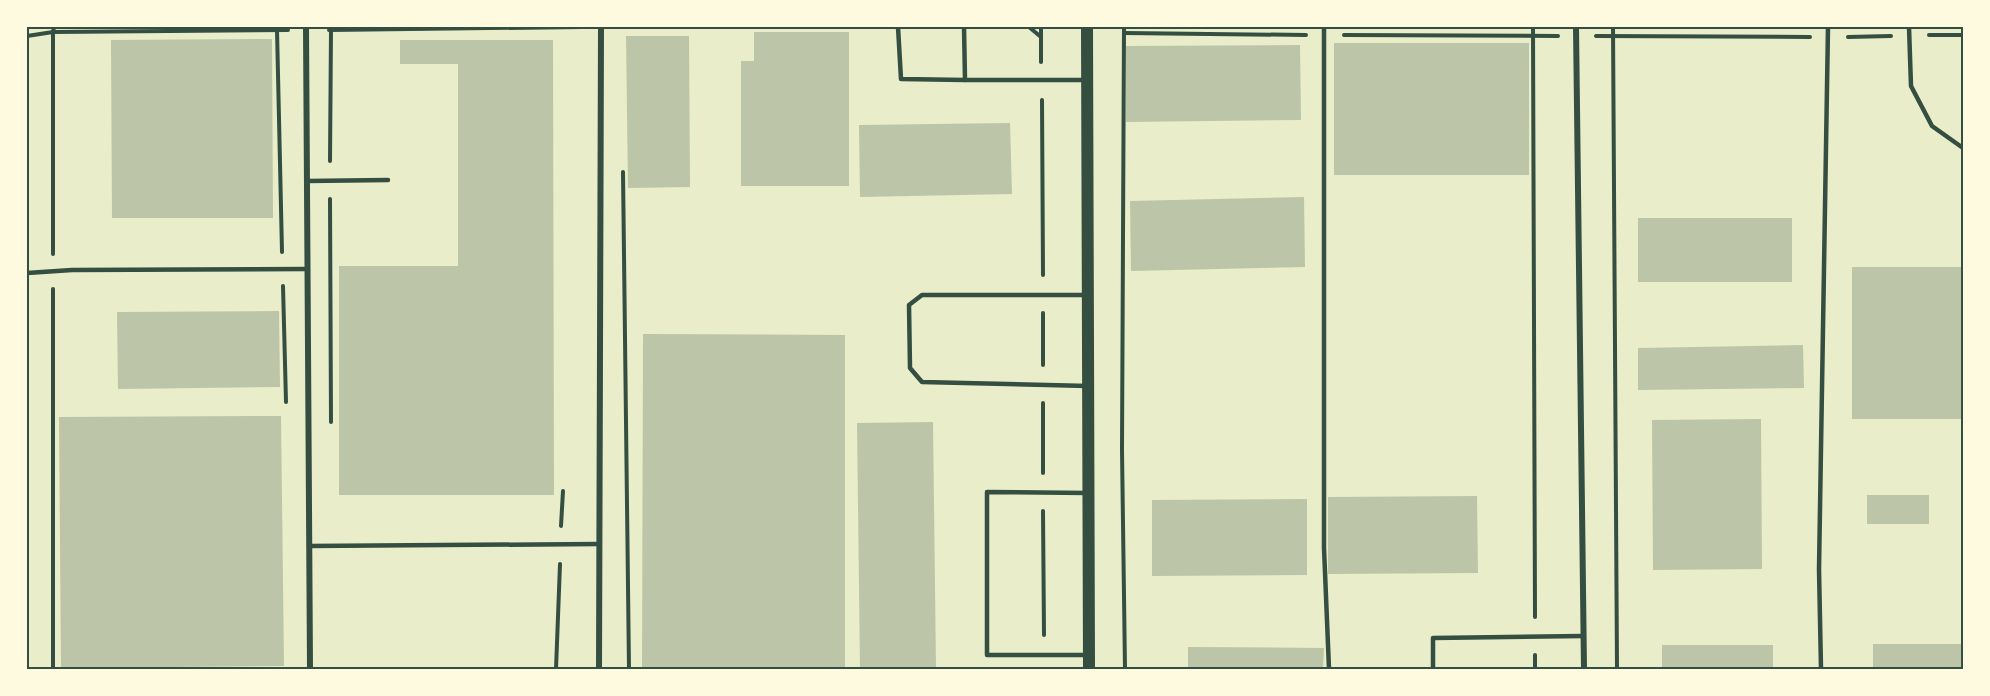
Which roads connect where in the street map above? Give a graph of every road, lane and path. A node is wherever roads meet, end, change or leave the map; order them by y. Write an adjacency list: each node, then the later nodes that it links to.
1 (601, 27): 2 (path); 19 (path); 52 (street)
2 (621, 27): 3 (path); 30 (path)
3 (637, 27)
4 (898, 27): 31 (lane)
5 (964, 27): 31 (lane)
6 (1029, 27): 28 (path)
7 (1041, 27): 28 (path)
8 (1087, 27): 33 (main road)
9 (1124, 27): 20 (path)
10 (1324, 27): 21 (lane)
11 (1533, 27): 25 (path)
12 (1576, 27): 26 (street)
13 (1613, 27): 27 (path)
14 (1828, 27): 29 (lane)
15 (1909, 27): 22 (lane)
16 (306, 28): 18 (path); 19 (path); 38 (street)
17 (54, 30): 18 (path); 24 (path); 41 (path)
18 (277, 30): 40 (path)
19 (331, 30): 36 (path)
20 (1124, 33): 21 (path); 65 (path)
21 (1324, 35): 25 (path); 66 (lane)
22 (1909, 35): 23 (path); 29 (path); 34 (lane)
23 (1963, 35)
24 (27, 36)
25 (1533, 36): 26 (path); 56 (path)
26 (1576, 36): 27 (path); 55 (street)
27 (1613, 36): 29 (path); 70 (path)
28 (1041, 37): 32 (path)
29 (1828, 37): 71 (lane)
30 (622, 39)
31 (965, 80): 32 (lane)
32 (1041, 80): 33 (lane); 43 (path)
33 (1087, 80): 44 (main road)
34 (1963, 148)
35 (623, 170): 63 (path)
36 (330, 180): 37 (lane); 38 (lane); 48 (path)
37 (388, 180)
38 (307, 181): 39 (street)
39 (307, 269): 40 (lane); 54 (street)
40 (283, 270): 41 (lane); 47 (path)
41 (53, 271): 42 (lane); 59 (path)
42 (27, 273)
43 (1043, 295): 44 (lane); 45 (path); 45 (lane)
44 (1088, 295): 46 (main road)
45 (1043, 384): 46 (lane); 50 (path)
46 (1088, 386): 51 (main road)
47 (286, 405)
48 (331, 430)
49 (563, 491): 53 (path)
50 (1043, 492): 51 (lane); 57 (path); 57 (lane)
51 (1088, 493): 58 (main road)
52 (599, 543): 53 (lane); 62 (street)
53 (560, 544): 54 (lane); 61 (path)
54 (309, 546): 60 (street)
55 (1584, 636): 56 (lane); 69 (street)
56 (1535, 637): 67 (lane); 68 (path)
57 (1044, 655): 58 (lane)
58 (1089, 655): 64 (main road)
59 (53, 669)
60 (310, 669)
61 (556, 669)
62 (599, 669)
63 (629, 669)
64 (1089, 669)
65 (1125, 669)
66 (1329, 669)
67 (1433, 669)
68 (1535, 669)
69 (1584, 669)
70 (1617, 669)
71 (1821, 669)

